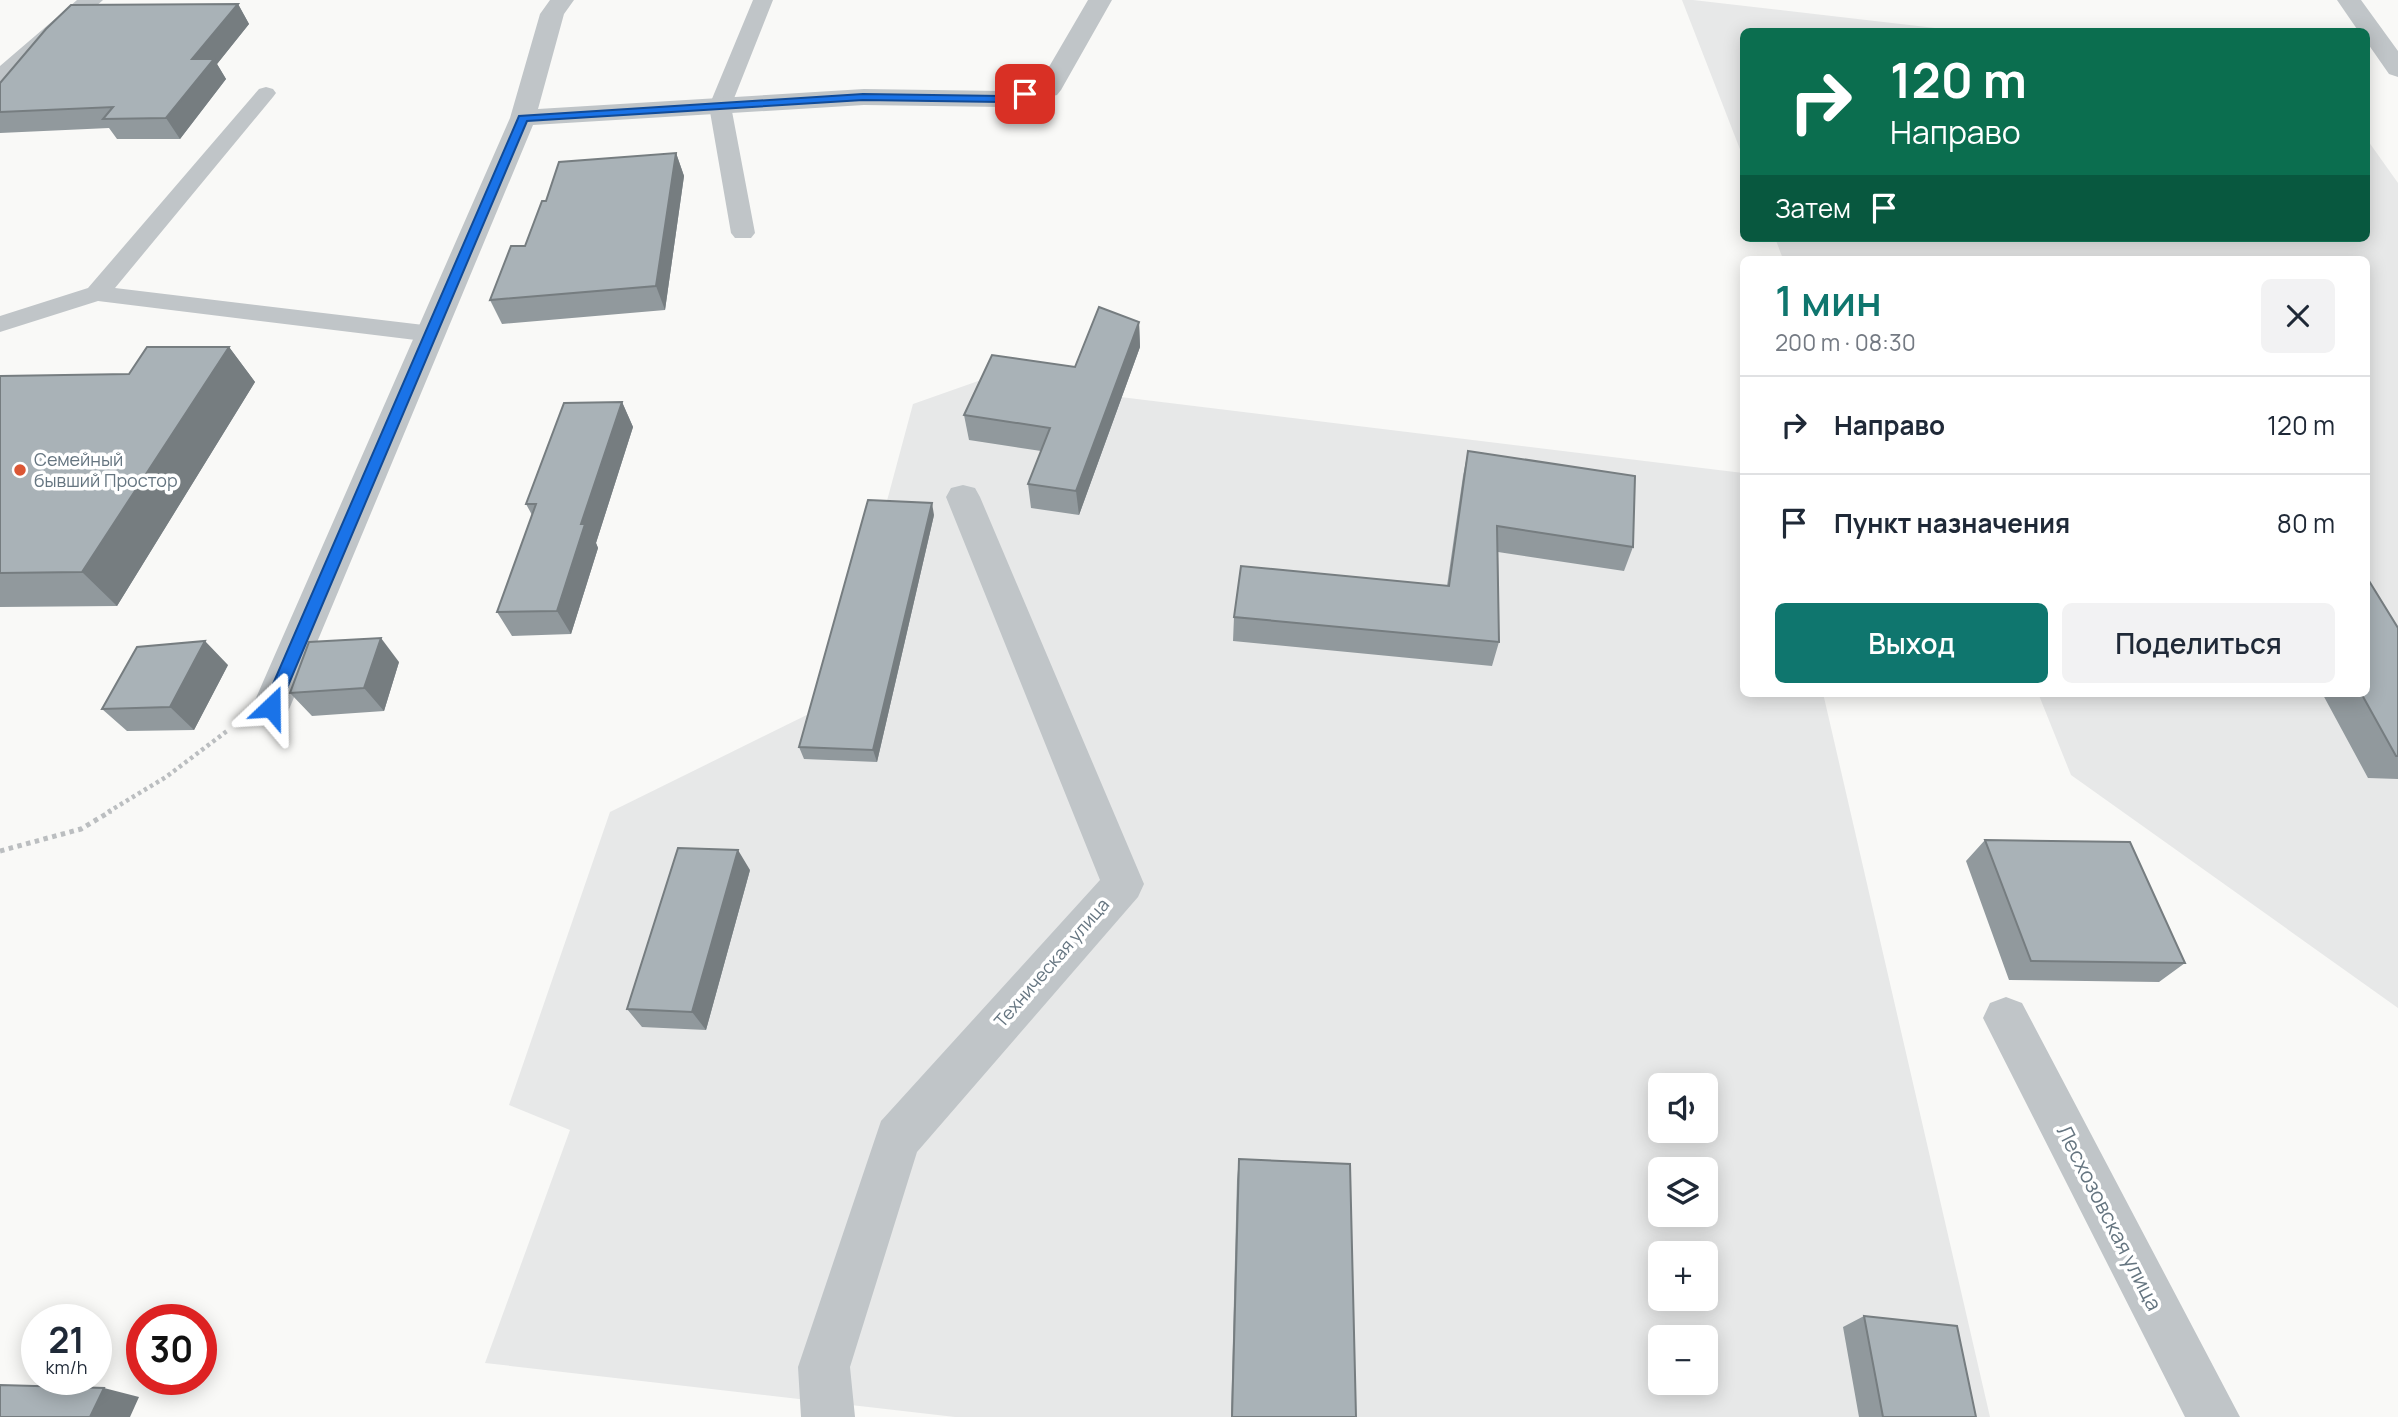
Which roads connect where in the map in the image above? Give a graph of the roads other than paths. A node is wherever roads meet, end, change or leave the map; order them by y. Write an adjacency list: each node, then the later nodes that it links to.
1 (91, 0): 9 (street)
2 (562, 0): 12 (street)
3 (763, 0): 11 (lane)
4 (1100, 0): 11 (street)
5 (2349, 0): 6 (street)
6 (2369, 28)
7 (2370, 30): 8 (street)
8 (2398, 69)
9 (0, 79)
10 (266, 93): 14 (lane)
11 (720, 106): 12 (street); 13 (lane)
12 (523, 118): 16 (street)
13 (743, 233)
14 (97, 293): 15 (lane); 16 (lane)
15 (0, 324)
16 (432, 334): 18 (street)
17 (962, 498): 20 (street, Техническая улица)
18 (271, 707)
19 (2006, 1018): 21 (street, Лесхозовская улица)
20 (828, 1417)
21 (2213, 1417)

